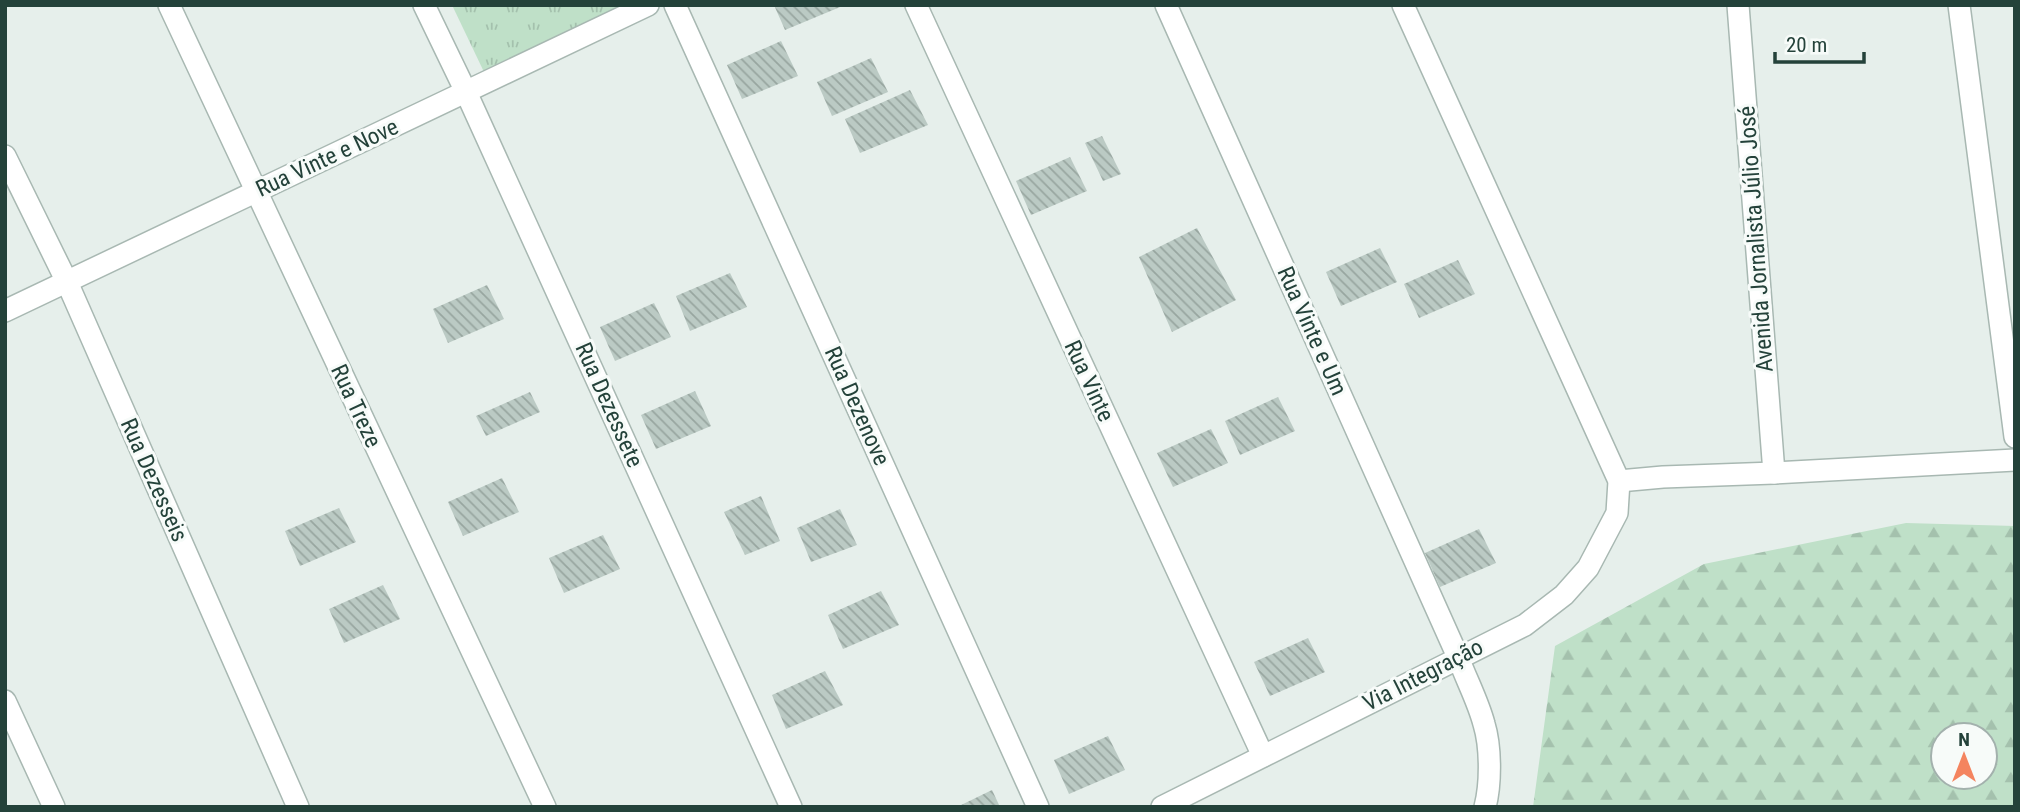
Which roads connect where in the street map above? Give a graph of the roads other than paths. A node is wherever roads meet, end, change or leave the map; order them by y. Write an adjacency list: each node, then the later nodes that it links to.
1 (169, 5): 12 (street, Rua Treze)
2 (424, 5): 10 (street, Rua Dezessete)
3 (648, 5): 10 (street, Rua Vinte e Nove)
4 (675, 5): 26 (street, Rua Dezenove)
5 (916, 5): 21 (street, Rua Vinte)
6 (1166, 5): 19 (street, Rua Vinte e Um)
7 (1403, 5): 18 (street)
8 (1738, 5): 17 (street, Avenida Jornalista Júlio José)
9 (1959, 5): 15 (street)
10 (466, 92): 12 (street, Rua Vinte e Nove); 25 (street, Rua Dezessete)
11 (5, 156): 13 (street, Rua Dezesseis)
12 (255, 192): 13 (street, Rua Vinte e Nove); 24 (street, Rua Treze)
13 (67, 282): 14 (street, Rua Vinte e Nove); 23 (street, Rua Dezesseis)
14 (5, 311)
15 (2015, 437)
16 (2015, 460): 17 (street)
17 (1774, 473): 18 (street)
18 (1619, 481): 19 (street, Via Integração)
19 (1458, 657): 21 (street, Via Integração); 28 (street, Rua Vinte e Um)
20 (7, 710): 22 (street)
21 (1263, 756): 27 (street, Via Integração)
22 (54, 807)
23 (298, 807)
24 (545, 807)
25 (791, 807)
26 (1038, 807)
27 (1162, 807)
28 (1485, 807)

